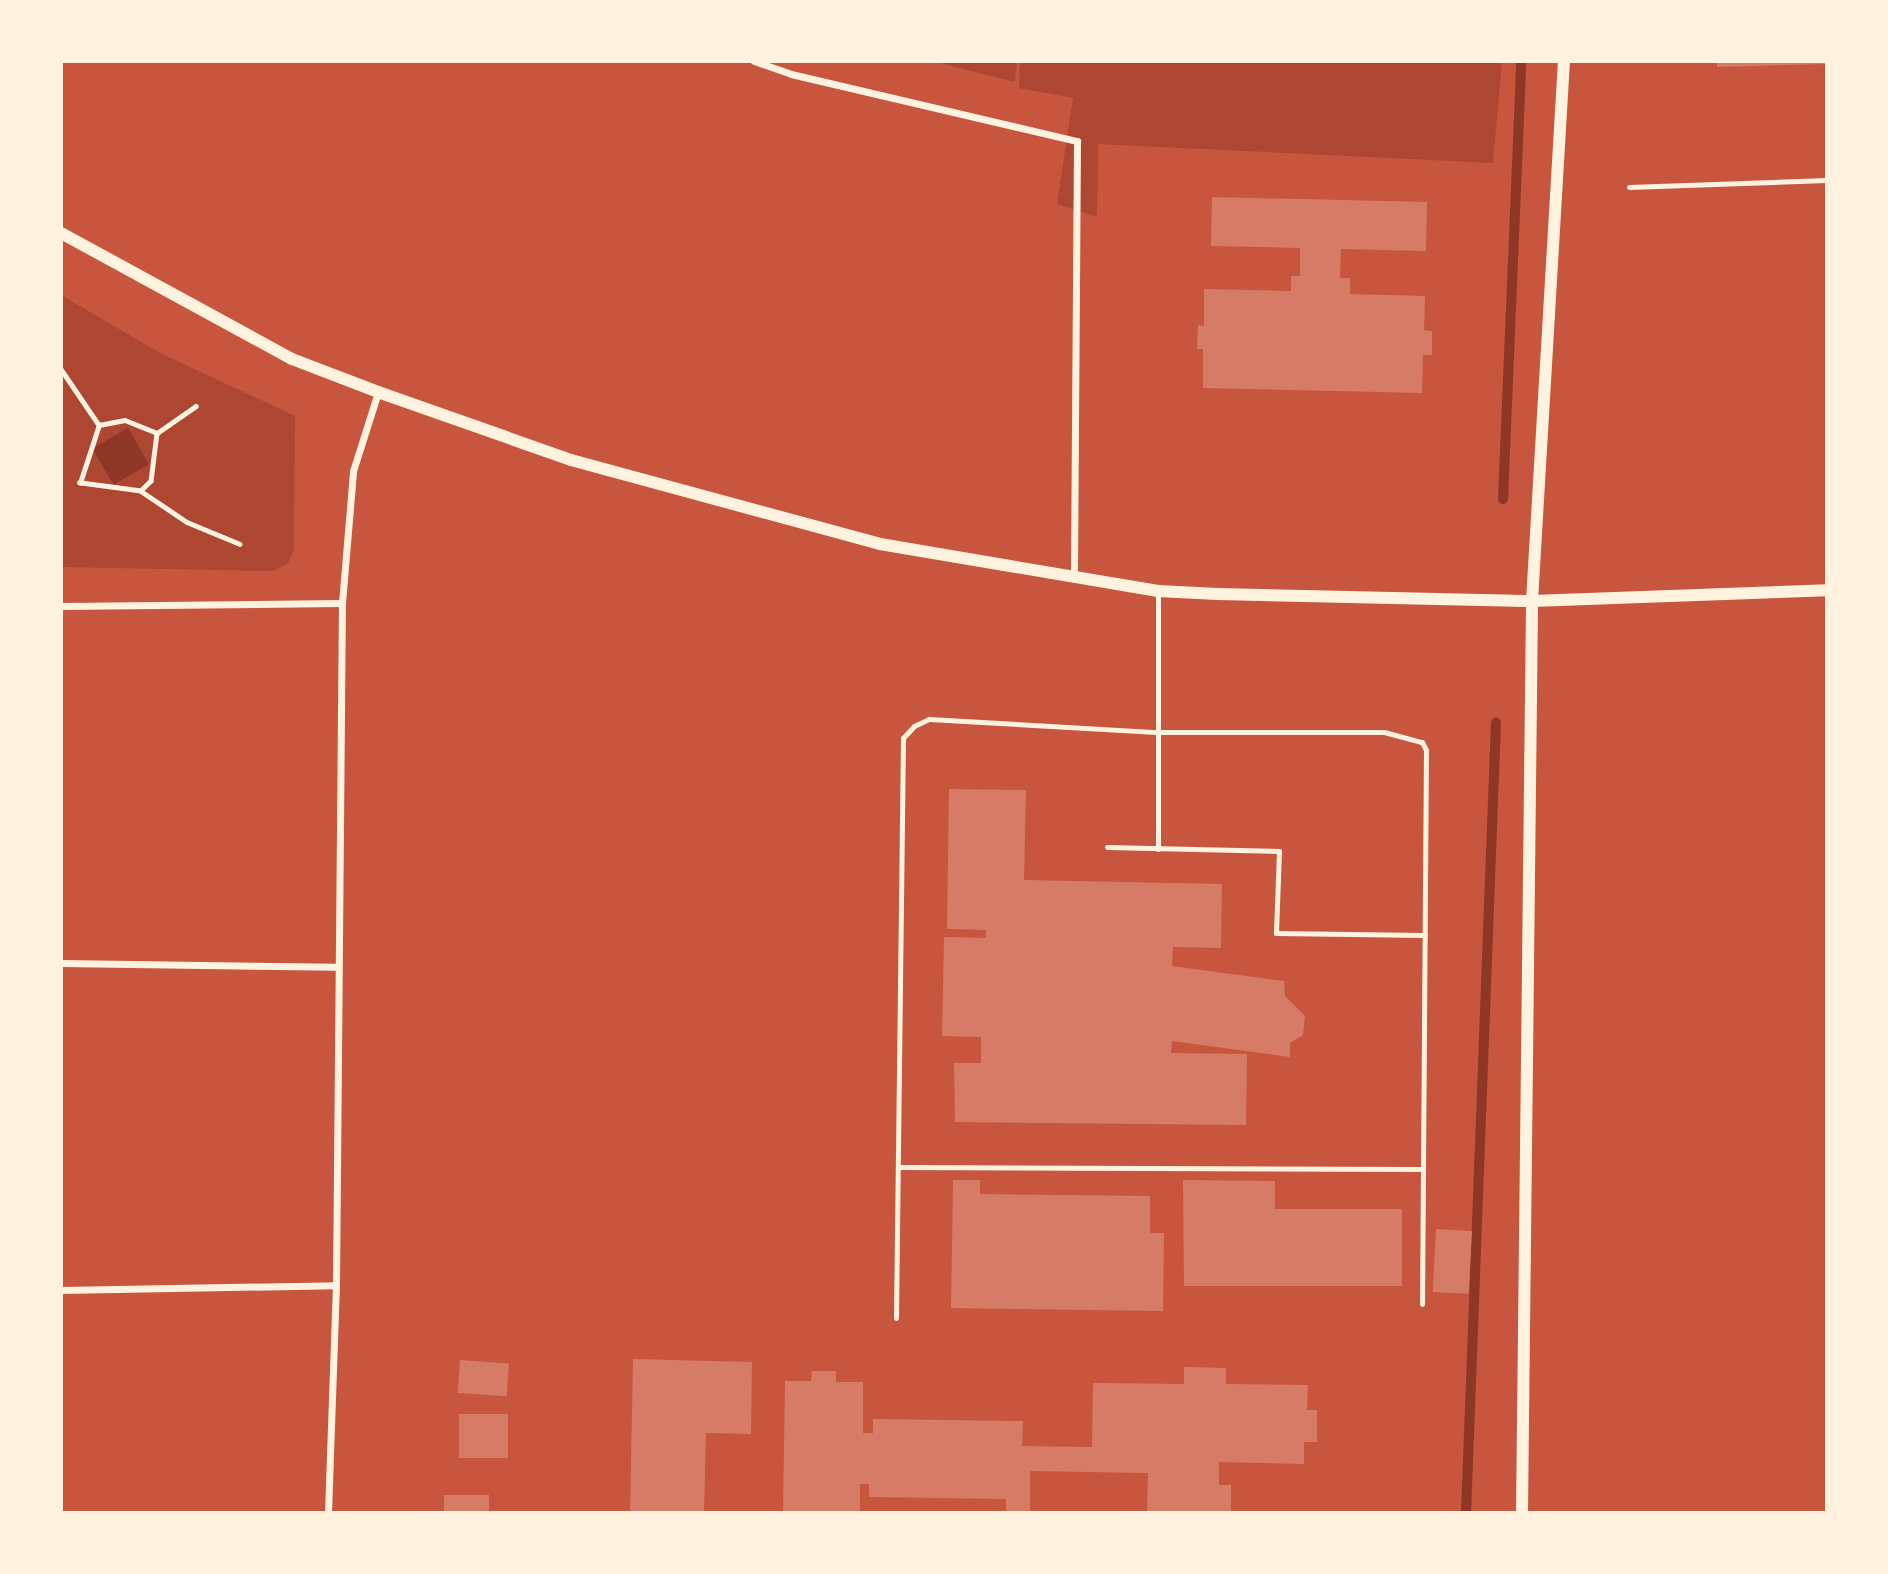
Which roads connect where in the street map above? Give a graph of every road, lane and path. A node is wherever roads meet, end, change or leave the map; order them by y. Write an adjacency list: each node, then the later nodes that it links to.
1 (754, 61): 13 (street)
2 (1563, 61): 16 (street)
3 (1827, 180): 4 (lane)
4 (1629, 187)
5 (61, 233): 7 (street)
6 (61, 369): 9 (path)
7 (378, 392): 13 (street); 17 (street)
8 (196, 405): 10 (path)
9 (99, 425): 10 (path); 11 (path)
10 (157, 433): 11 (path)
11 (141, 491): 12 (path)
12 (240, 544)
13 (1074, 578): 15 (street)
14 (1827, 590): 16 (street)
15 (1158, 591): 16 (street); 19 (lane)
16 (1532, 601): 32 (street)
17 (342, 603): 18 (street); 24 (street)
18 (61, 606)
19 (1157, 732): 21 (lane); 22 (lane); 25 (lane)
20 (1107, 847): 21 (lane)
21 (1158, 849): 22 (lane)
22 (1425, 935): 26 (lane)
23 (61, 963): 24 (street)
24 (336, 967): 27 (street)
25 (898, 1167): 26 (lane); 30 (lane)
26 (1422, 1169): 29 (lane)
27 (336, 1285): 28 (street); 31 (street)
28 (61, 1290)
29 (1422, 1304)
30 (896, 1318)
31 (328, 1513)
32 (1522, 1513)

